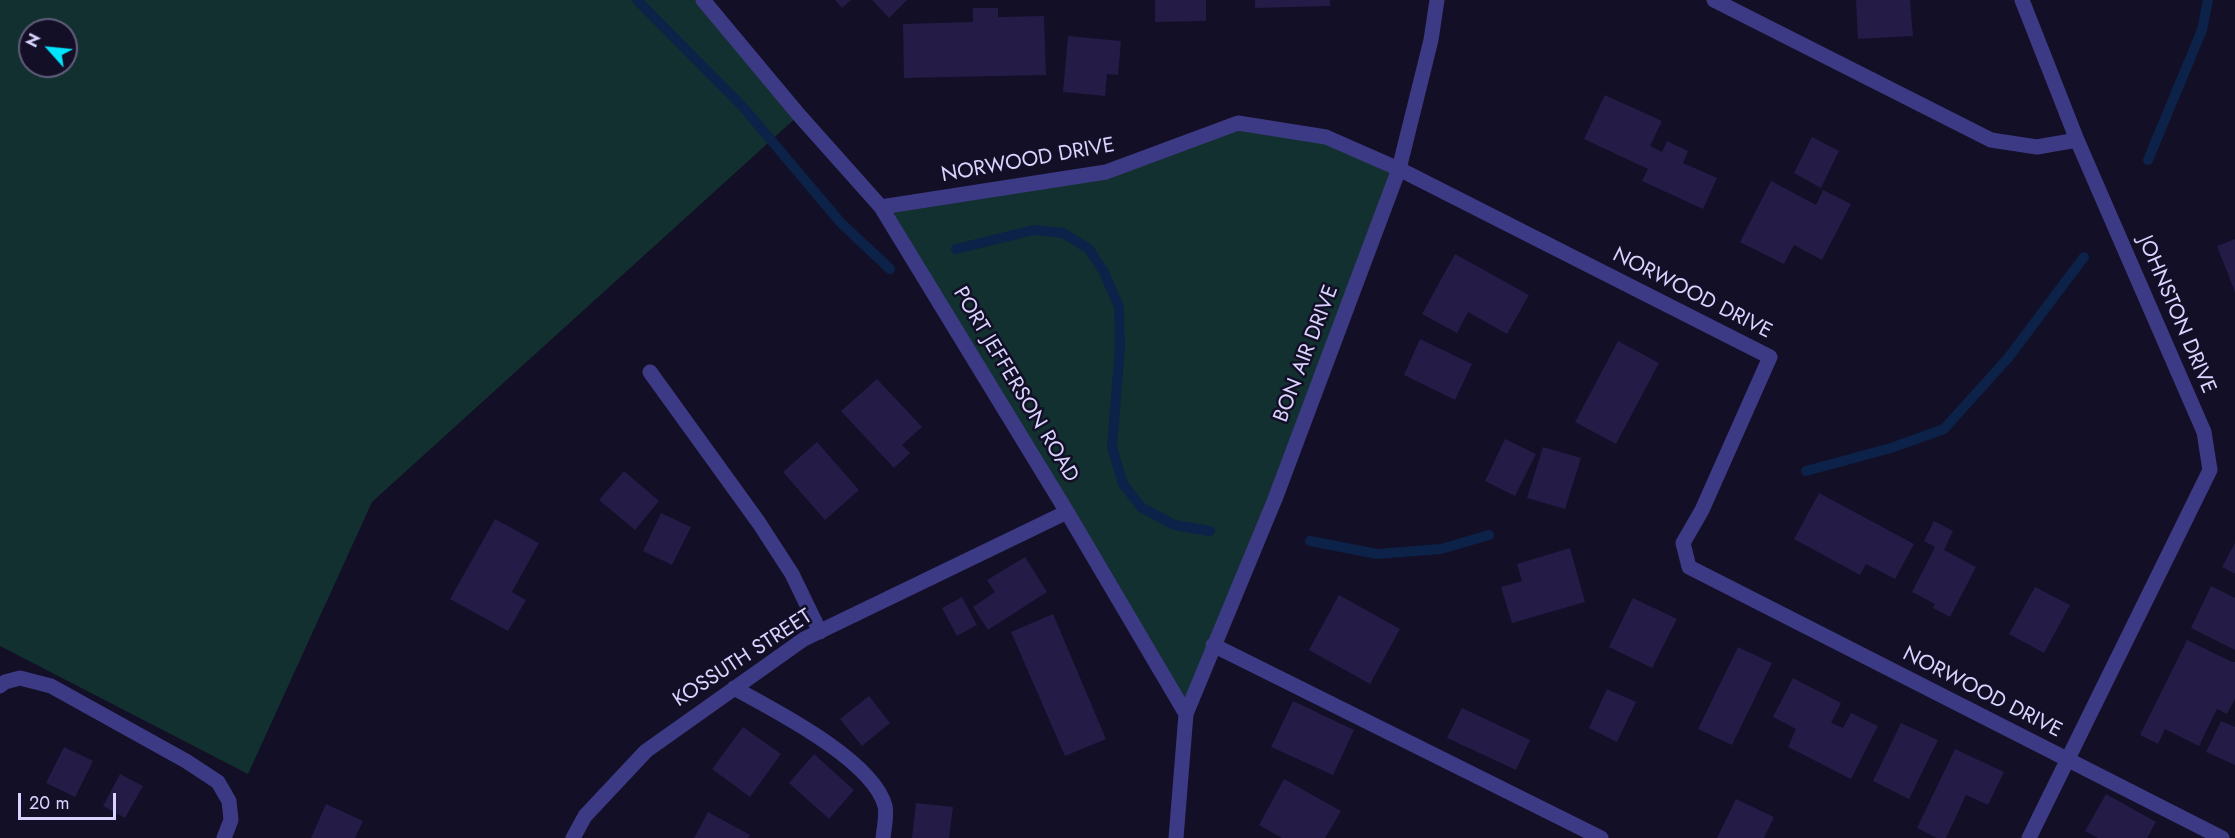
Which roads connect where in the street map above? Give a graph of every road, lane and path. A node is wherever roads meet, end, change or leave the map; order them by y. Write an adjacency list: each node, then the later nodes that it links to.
1 (703, 0): 7 (street, PORT JEFFERSON ROAD)
2 (1437, 0): 6 (street, BON AIR DRIVE)
3 (1714, 0): 5 (street)
4 (2022, 0): 5 (street, JOHNSTON DRIVE)
5 (2077, 140): 15 (street, JOHNSTON DRIVE)
6 (1399, 169): 7 (street, NORWOOD DRIVE); 11 (street, BON AIR DRIVE); 15 (street, NORWOOD DRIVE)
7 (880, 207): 9 (street, PORT JEFFERSON ROAD)
8 (650, 372): 10 (street)
9 (1067, 512): 10 (street, KOSSUTH STREET); 14 (street, PORT JEFFERSON ROAD)
10 (820, 632): 13 (street, KOSSUTH STREET)
11 (1213, 645): 14 (street, BON AIR DRIVE); 20 (street)
12 (0, 686): 16 (street)
13 (734, 688): 17 (street, KOSSUTH STREET); 18 (street)
14 (1186, 714): 19 (street)
15 (2067, 760): 21 (street, JOHNSTON DRIVE); 22 (street, NORWOOD DRIVE)
16 (224, 838)
17 (573, 838)
18 (883, 838)
19 (1176, 838)
20 (1601, 838)
21 (2029, 838)
22 (2222, 838)

